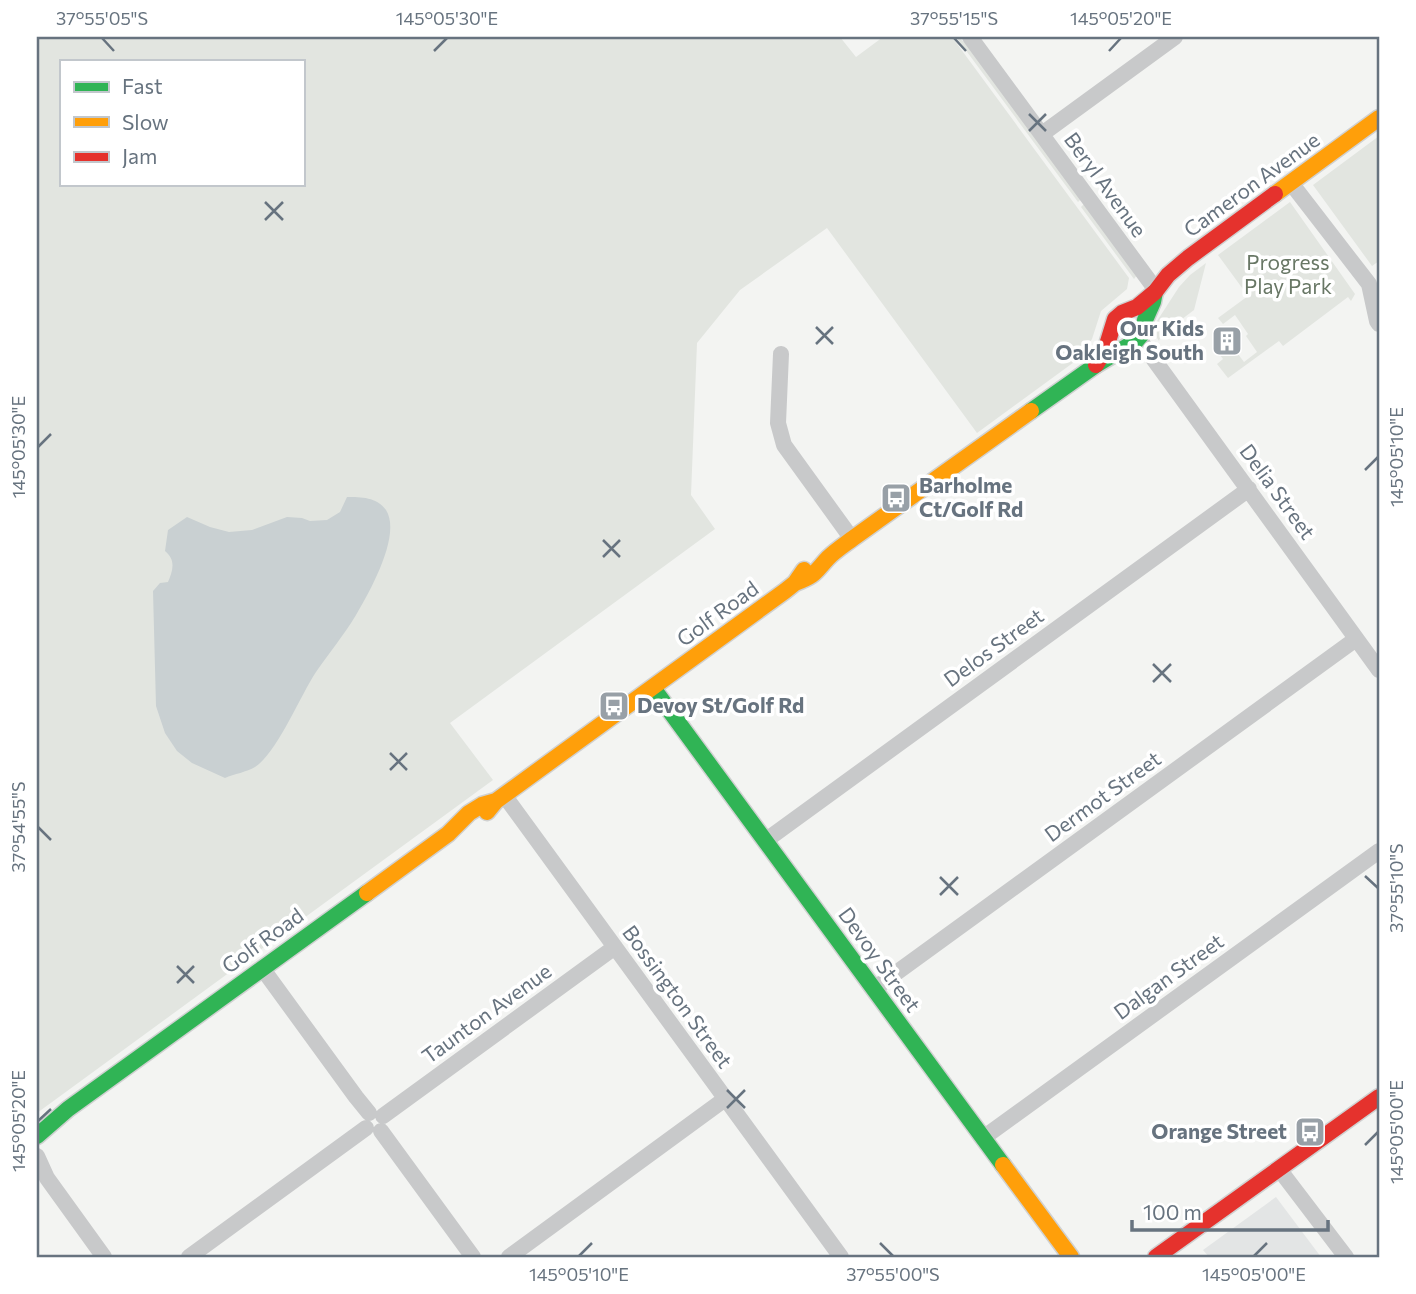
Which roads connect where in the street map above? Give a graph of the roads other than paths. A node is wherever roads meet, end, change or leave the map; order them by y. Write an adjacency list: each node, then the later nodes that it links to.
1 (970, 37): 4 (street, Beryl Avenue)
2 (1175, 37): 4 (street)
3 (1379, 118): 5 (main road, Cameron Avenue)
4 (1042, 134): 6 (street, Beryl Avenue)
5 (1291, 183): 6 (main road, Cameron Avenue); 8 (street)
6 (1156, 291): 7 (main road, Cameron Avenue); 10 (main road, Cameron Avenue)
7 (1127, 312): 9 (main road); 10 (main road)
8 (1379, 324)
9 (1112, 329): 10 (main road); 12 (main road, Golf Road)
10 (1137, 336): 12 (main road, Golf Road); 13 (street, Delia Street)
11 (781, 354): 14 (street)
12 (1096, 365): 14 (main road, Golf Road)
13 (1249, 489): 15 (street, Delia Street); 19 (street, Delos Street)
14 (852, 539): 17 (main road, Golf Road)
15 (1356, 639): 16 (street, Delia Street); 23 (street, Dermot Street)
16 (1379, 670)
17 (653, 688): 18 (main road, Golf Road); 19 (main road, Devoy Street)
18 (500, 798): 21 (street, Bossington Street); 22 (main road, Golf Road)
19 (765, 841): 23 (main road, Devoy Street)
20 (1379, 851): 28 (street, Dalgan Street)
21 (615, 947): 25 (street, Bossington Street); 26 (street, Taunton Avenue)
22 (262, 968): 26 (street); 27 (main road, Golf Road)
23 (874, 989): 28 (main road, Devoy Street)
24 (1379, 1097): 30 (main road)
25 (725, 1099): 32 (street, Bossington Street); 36 (street)
26 (375, 1122): 34 (street, Taunton Avenue); 35 (street)
27 (37, 1136)
28 (984, 1138): 37 (main road, Devoy Street)
29 (37, 1156): 31 (street)
30 (1279, 1169): 38 (main road); 39 (street)
31 (42, 1173): 33 (street)
32 (835, 1255)
33 (104, 1257)
34 (189, 1257)
35 (473, 1257)
36 (509, 1257)
37 (1071, 1257)
38 (1156, 1257)
39 (1346, 1257)

